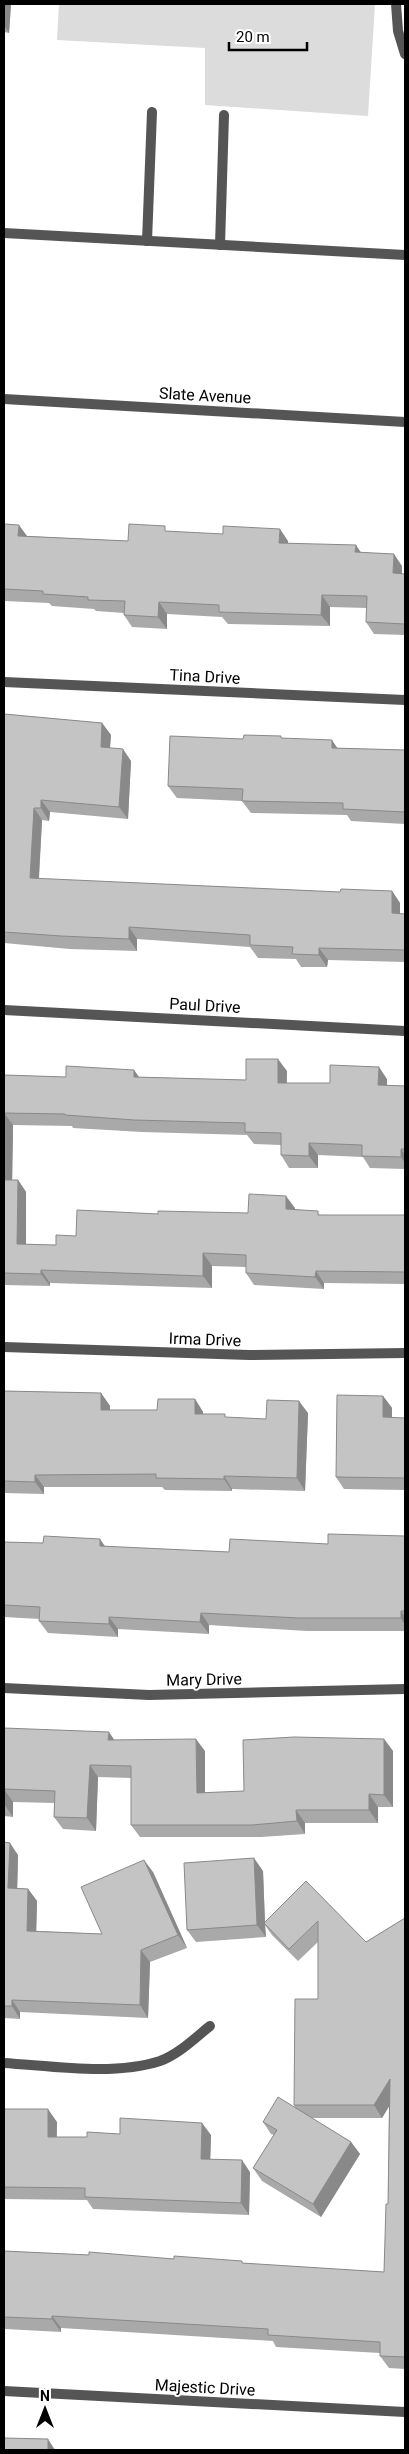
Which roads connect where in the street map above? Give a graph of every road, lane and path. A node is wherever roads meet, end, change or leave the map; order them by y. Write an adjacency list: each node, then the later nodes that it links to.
1 (396, 4): 2 (street)
2 (405, 54)
3 (152, 112): 6 (street)
4 (224, 115): 7 (street)
5 (4, 233): 6 (street)
6 (147, 241): 7 (street)
7 (220, 245): 8 (street)
8 (405, 254)
9 (4, 399): 10 (street, Slate Avenue)
10 (405, 422)
11 (4, 682): 12 (street, Tina Drive)
12 (405, 700)
13 (4, 1010): 14 (street, Paul Drive)
14 (405, 1031)
15 (4, 1347): 16 (street, Irma Drive)
16 (405, 1353)
17 (4, 1688): 18 (street, Mary Drive)
18 (405, 1689)
19 (210, 2026): 20 (street)
20 (4, 2063)
21 (4, 2391): 22 (street, Majestic Drive)
22 (405, 2412)

